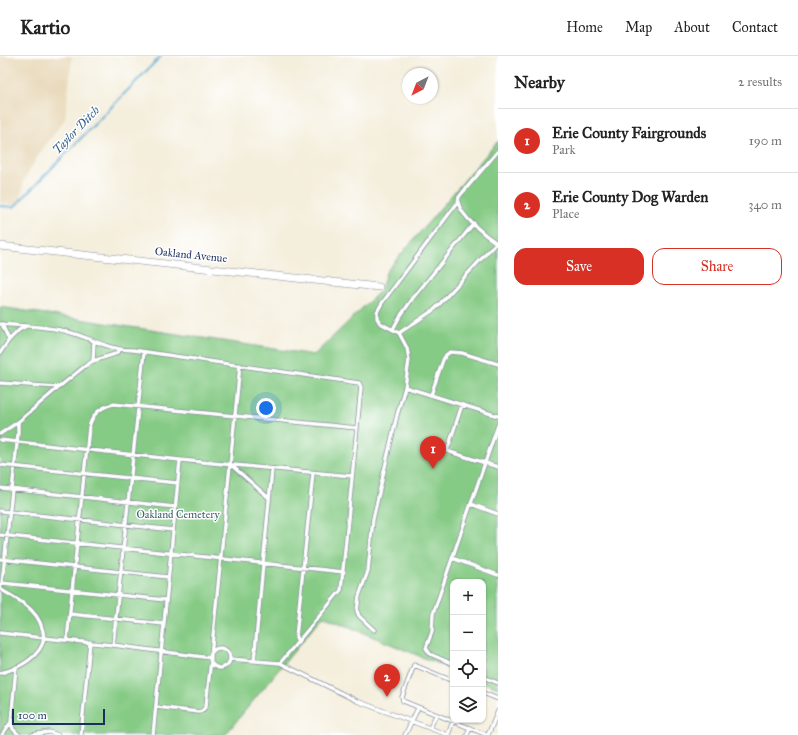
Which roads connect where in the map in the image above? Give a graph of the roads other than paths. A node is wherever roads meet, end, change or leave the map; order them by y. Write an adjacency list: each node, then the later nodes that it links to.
1 (498, 151): 2 (lane)
2 (458, 202): 3 (lane); 9 (lane)
3 (474, 224): 4 (lane); 9 (lane)
4 (497, 244): 10 (lane)
5 (0, 246): 6 (street, Oakland Avenue)
6 (380, 287)
7 (1, 324): 8 (lane); 11 (lane)
8 (26, 326): 11 (lane); 12 (lane)
9 (393, 329): 10 (lane)
10 (399, 333): 20 (lane)
11 (9, 340): 15 (lane)
12 (94, 342): 13 (lane); 16 (lane)
13 (120, 350): 14 (lane); 16 (lane)
14 (144, 352): 18 (lane); 24 (lane)
15 (0, 353)
16 (93, 361): 21 (lane)
17 (498, 364): 22 (lane)
18 (240, 365): 25 (lane); 29 (lane)
19 (0, 383): 21 (lane)
20 (405, 387): 22 (lane); 82 (lane)
21 (59, 388): 27 (lane)
22 (431, 395): 23 (lane)
23 (462, 405): 26 (lane); 36 (lane)
24 (139, 406): 25 (lane); 33 (lane); 34 (lane)
25 (236, 416): 29 (lane); 37 (lane)
26 (498, 416)
27 (18, 422): 30 (lane); 32 (lane)
28 (498, 425): 36 (lane)
29 (357, 428): 44 (lane)
30 (0, 434)
31 (0, 440): 32 (lane)
32 (17, 442): 33 (lane); 39 (lane)
33 (86, 451): 34 (lane); 43 (lane)
34 (134, 456): 35 (lane); 45 (lane)
35 (180, 460): 37 (lane); 46 (lane)
36 (485, 463): 40 (lane); 52 (lane)
37 (231, 464): 41 (lane); 50 (lane); 67 (lane)
38 (0, 465): 39 (lane)
39 (14, 466): 43 (lane); 48 (lane)
40 (498, 467)
41 (272, 469): 42 (lane); 50 (lane)
42 (313, 473): 44 (lane); 70 (lane)
43 (84, 474): 45 (lane); 49 (lane)
44 (352, 476): 72 (lane)
45 (131, 478): 46 (lane); 51 (lane)
46 (178, 483): 53 (lane)
47 (0, 488): 48 (lane)
48 (12, 489): 49 (lane); 55 (lane)
49 (82, 496): 51 (lane); 57 (lane)
50 (269, 498): 68 (lane)
51 (129, 502): 53 (lane); 58 (lane)
52 (471, 504): 56 (lane); 65 (lane)
53 (175, 507): 59 (lane)
54 (0, 511): 55 (lane)
55 (9, 512): 57 (lane); 61 (lane)
56 (498, 514)
57 (79, 520): 58 (lane); 62 (lane)
58 (126, 525): 59 (lane); 63 (lane)
59 (173, 530): 64 (lane)
60 (0, 535): 61 (lane)
61 (6, 536): 62 (lane); 66 (lane)
62 (77, 544): 63 (lane); 69 (lane)
63 (124, 548): 64 (lane); 71 (lane)
64 (170, 554): 67 (lane); 74 (lane)
65 (452, 558): 73 (lane); 94 (lane)
66 (2, 559): 69 (lane); 75 (lane)
67 (221, 559): 68 (lane); 90 (lane)
68 (263, 563): 70 (lane); 92 (lane)
69 (74, 567): 71 (lane); 76 (lane)
70 (303, 568): 72 (lane); 87 (lane)
71 (122, 572): 74 (lane); 77 (lane)
72 (344, 572): 87 (lane)
73 (498, 575)
74 (168, 577): 78 (lane)
75 (1, 586): 76 (lane); 84 (lane)
76 (72, 591): 77 (lane); 79 (lane)
77 (119, 595): 78 (lane); 80 (lane)
78 (166, 600): 81 (lane)
79 (70, 614): 80 (lane); 85 (lane)
80 (116, 619): 81 (lane); 88 (lane)
81 (164, 624): 89 (lane)
82 (374, 630)
83 (0, 633): 84 (lane)
84 (44, 638): 85 (lane); 95 (lane)
85 (67, 640): 86 (lane)
86 (90, 642): 88 (lane); 117 (lane)
87 (298, 643): 93 (lane)
88 (113, 645): 89 (lane)
89 (161, 651): 90 (lane); 102 (lane)
90 (211, 658): 91 (lane); 91 (lane); 102 (lane)
91 (230, 659): 92 (lane)
92 (254, 661): 93 (lane)
93 (280, 663): 106 (lane)
94 (450, 663)
95 (16, 667): 96 (lane); 108 (lane)
96 (0, 673)
97 (486, 678): 99 (lane)
98 (450, 680): 103 (lane)
99 (498, 683)
100 (486, 694): 101 (lane)
101 (498, 699)
102 (156, 707): 118 (lane)
103 (418, 708): 105 (lane); 106 (lane)
104 (498, 711): 121 (lane)
105 (436, 715): 107 (lane); 111 (lane)
106 (412, 721): 111 (lane); 119 (lane)
107 (450, 721)
108 (11, 722): 113 (lane); 114 (lane)
109 (453, 723): 111 (lane)
110 (456, 723): 112 (lane)
111 (430, 728)
112 (470, 728): 120 (lane); 121 (lane)
113 (2, 735)
114 (20, 735)
115 (32, 735): 116 (lane)
116 (58, 735)
117 (81, 735)
118 (153, 735)
119 (405, 735)
120 (468, 735)
121 (487, 735)

